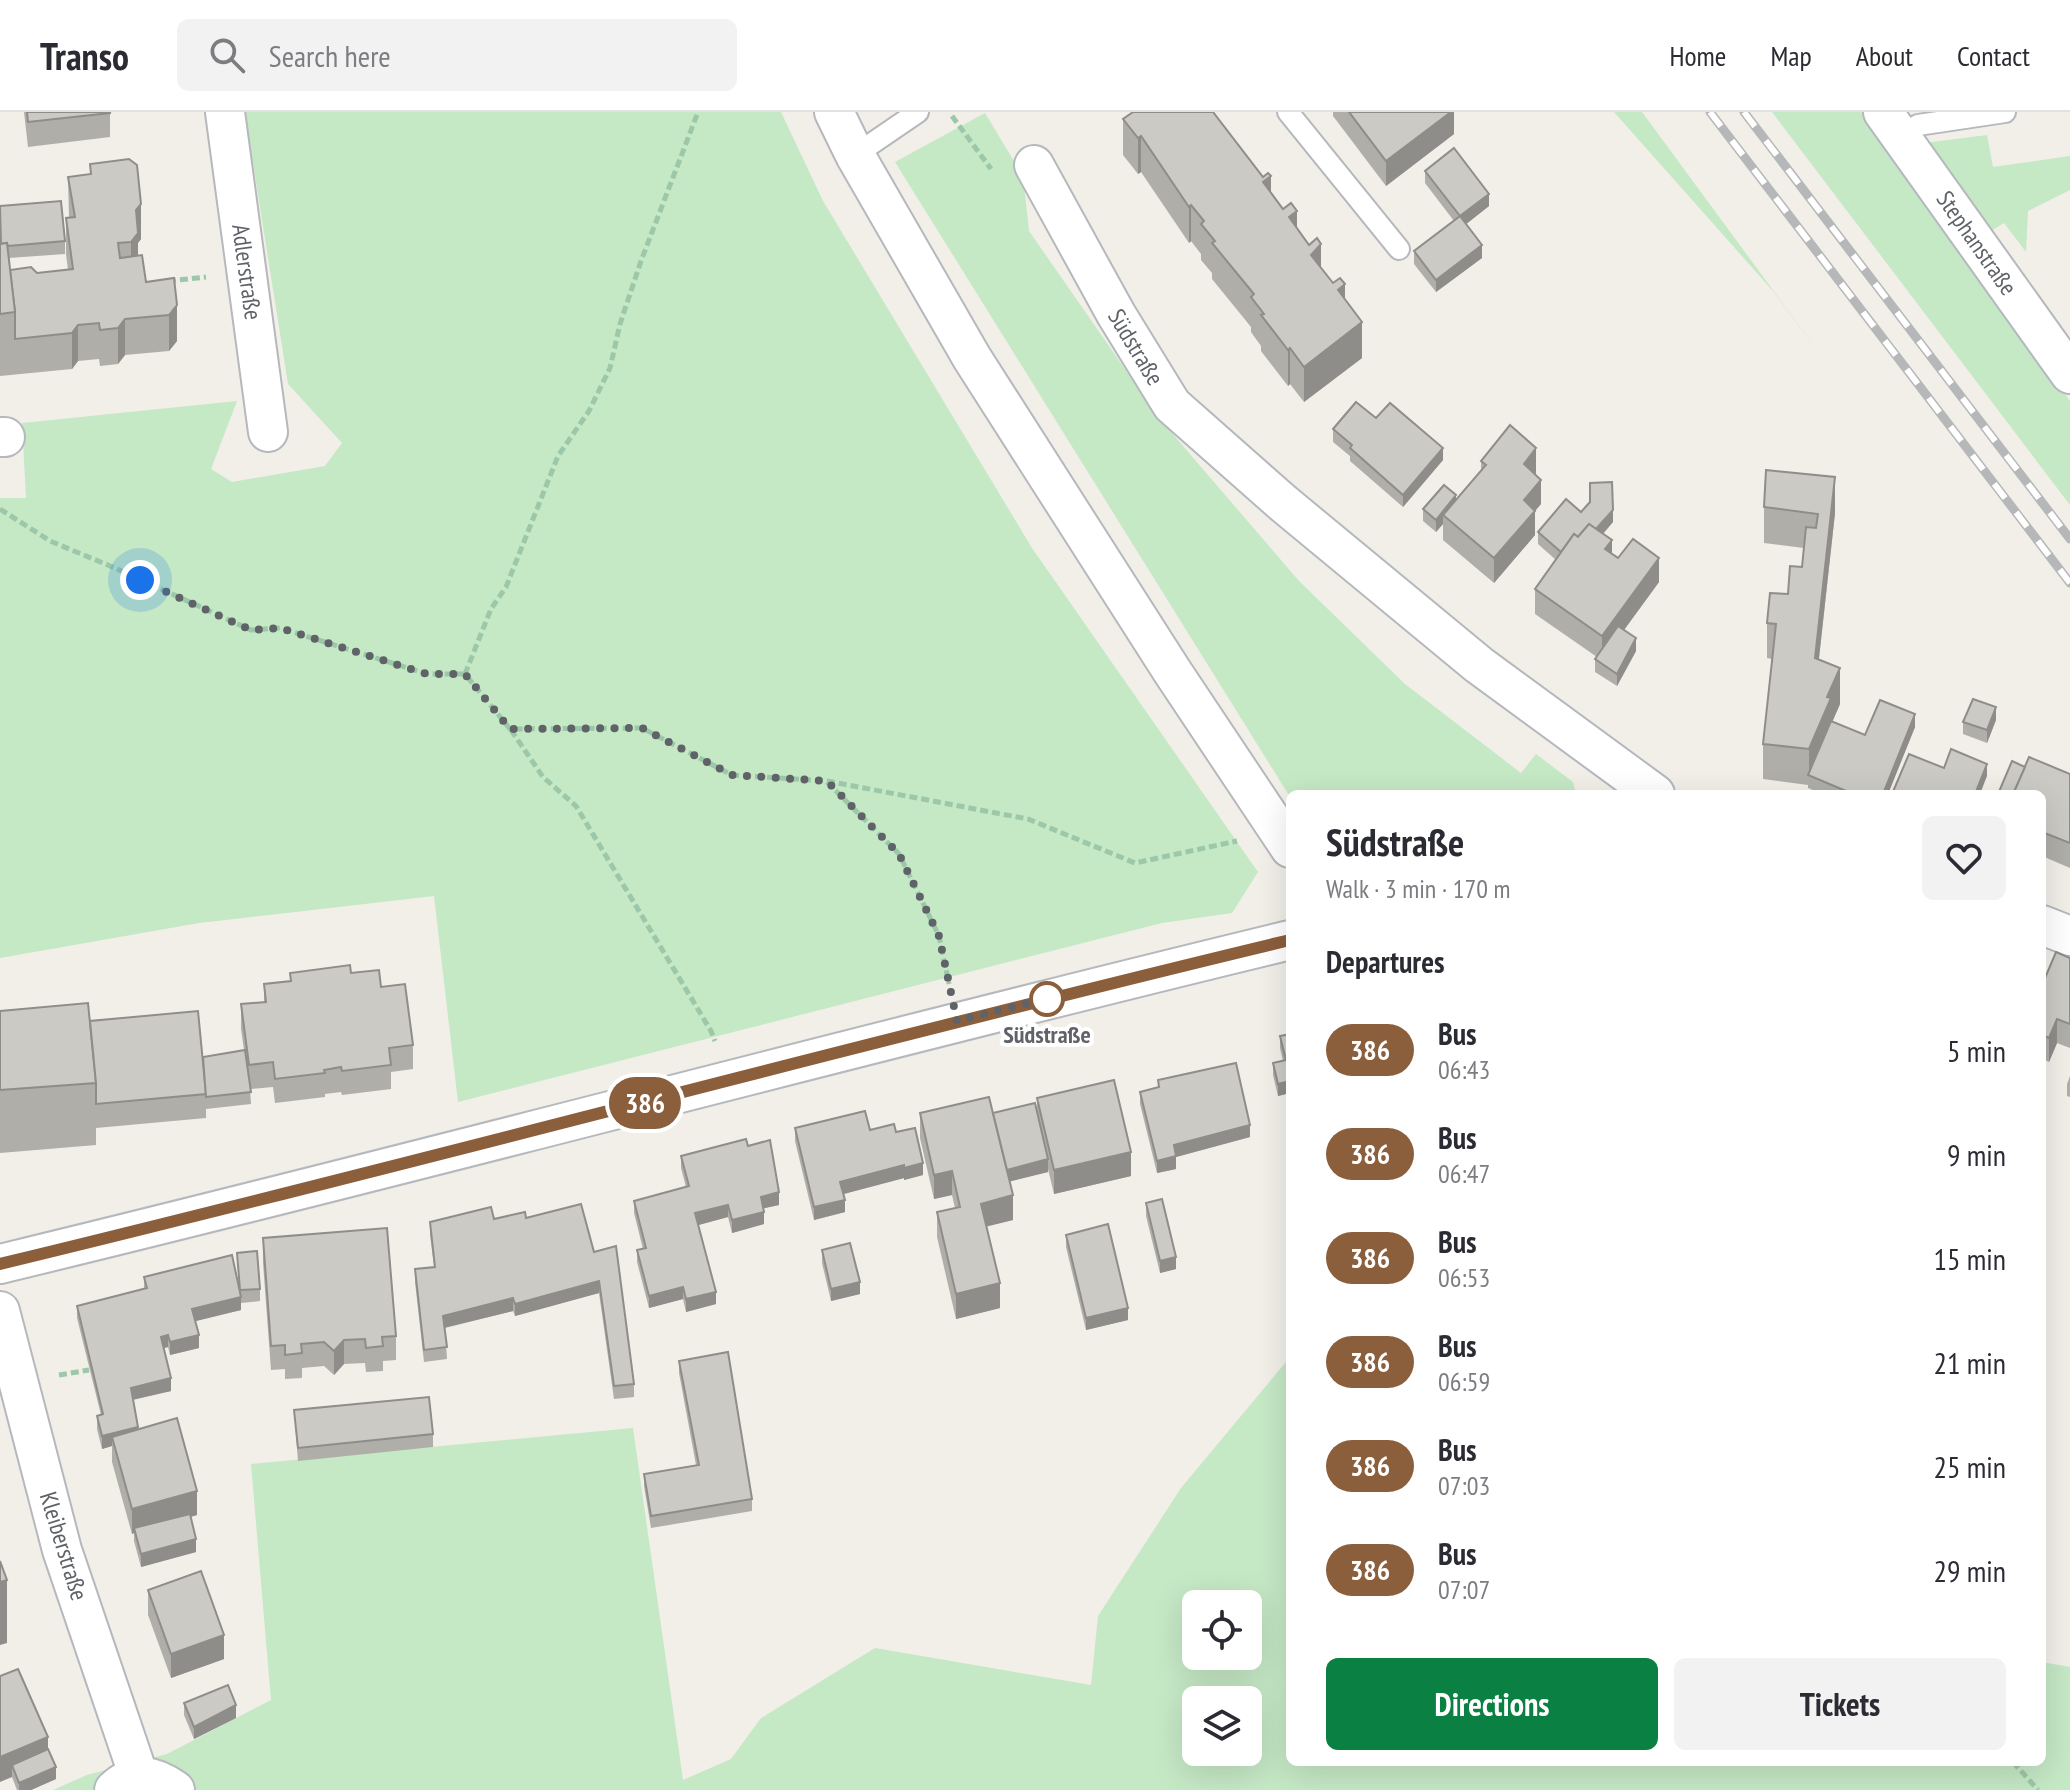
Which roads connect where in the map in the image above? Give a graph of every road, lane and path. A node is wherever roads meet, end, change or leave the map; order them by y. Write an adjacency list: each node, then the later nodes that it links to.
1 (225, 112): 11 (street, Adlerstraße)
2 (698, 112): 16 (path)
3 (834, 112): 8 (street)
4 (918, 112): 8 (lane)
5 (1288, 112): 10 (lane)
6 (2005, 112): 7 (lane)
7 (1892, 124): 13 (street, Stephanstraße)
8 (855, 155): 20 (street)
9 (1034, 165): 19 (street, Südstraße)
10 (1399, 249)
11 (247, 272): 12 (path); 14 (street, Adlerstraße)
12 (162, 282)
13 (2070, 374)
14 (268, 432)
15 (0, 509): 16 (path)
16 (465, 674): 17 (path)
17 (510, 729): 18 (path); 25 (path)
18 (827, 781): 20 (path); 24 (path)
19 (1650, 790)
20 (1286, 840)
21 (2046, 927): 22 (street)
22 (2070, 936)
23 (1286, 941): 24 (street)
24 (957, 1021): 25 (street)
25 (728, 1081): 26 (street)
26 (0, 1264)
27 (0, 1311): 29 (street, Kleiberstraße)
28 (2017, 1766): 31 (path)
29 (126, 1783): 30 (street, Kleiberstraße)
30 (175, 1790)
31 (2038, 1790)

